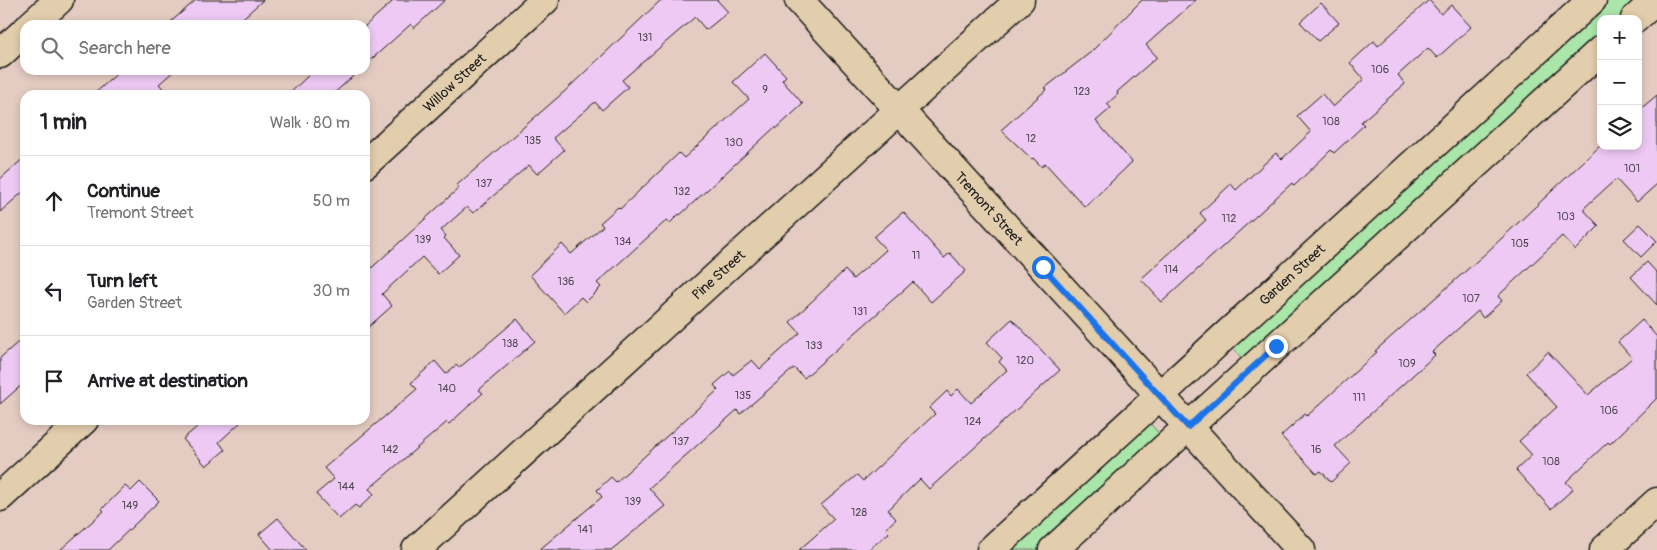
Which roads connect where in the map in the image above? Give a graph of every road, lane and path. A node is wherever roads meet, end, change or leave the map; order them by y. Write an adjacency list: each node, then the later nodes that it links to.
1 (59, 0): 8 (street)
2 (545, 0): 13 (street, Willow Street)
3 (799, 0): 12 (street, Tremont Street)
4 (1020, 0): 12 (street, Pine Street)
5 (1592, 0): 14 (street, Garden Street)
6 (1656, 0): 7 (street)
7 (1639, 15)
8 (37, 20)
9 (20, 36): 10 (street)
10 (0, 54)
11 (1597, 54): 16 (street)
12 (899, 110): 14 (street, Tremont Street); 19 (street, Pine Street)
13 (370, 159)
14 (1160, 396): 16 (street, Tremont Street); 20 (street, Garden Street)
15 (79, 425): 17 (street)
16 (1188, 427): 21 (street); 22 (street, Tremont Street)
17 (0, 497)
18 (1657, 502): 23 (street)
19 (416, 550)
20 (991, 550)
21 (1053, 550)
22 (1300, 550)
23 (1604, 550)

